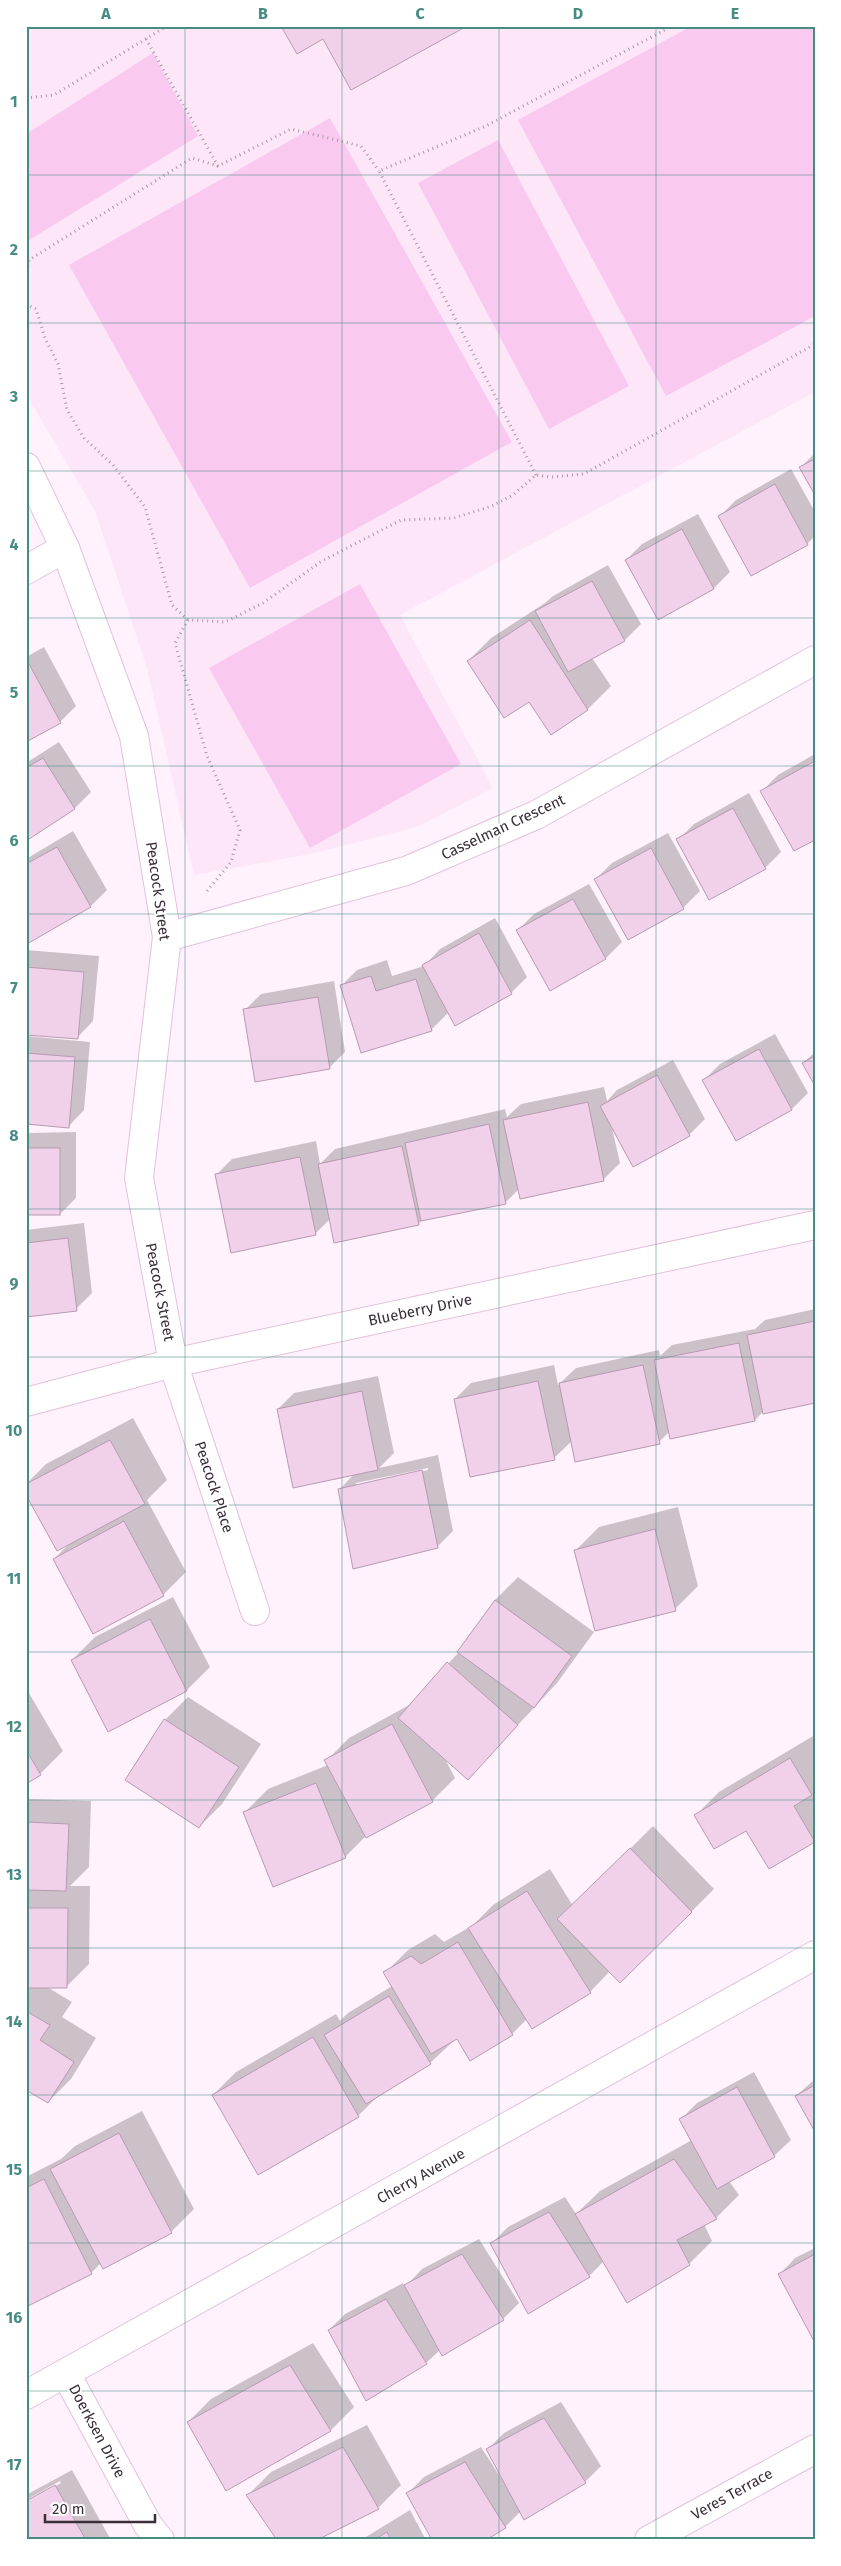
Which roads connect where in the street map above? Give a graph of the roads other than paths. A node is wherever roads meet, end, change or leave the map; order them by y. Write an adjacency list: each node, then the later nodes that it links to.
1 (26, 467): 2 (street, Peacock Street)
2 (65, 548): 3 (street); 5 (street, Peacock Street)
3 (26, 570)
4 (815, 660): 5 (street, Casselman Crescent)
5 (167, 937): 7 (street, Peacock Street)
6 (815, 1224): 7 (street, Blueberry Drive)
7 (173, 1363): 8 (street, Blueberry Drive); 9 (street, Peacock Place)
8 (26, 1402)
9 (255, 1611)
10 (815, 1955): 11 (street, Cherry Avenue)
11 (66, 2374): 12 (street, Cherry Avenue); 14 (street, Doerksen Drive)
12 (26, 2395)
13 (815, 2449): 15 (street, Veres Terrace)
14 (160, 2540)
15 (650, 2540)

